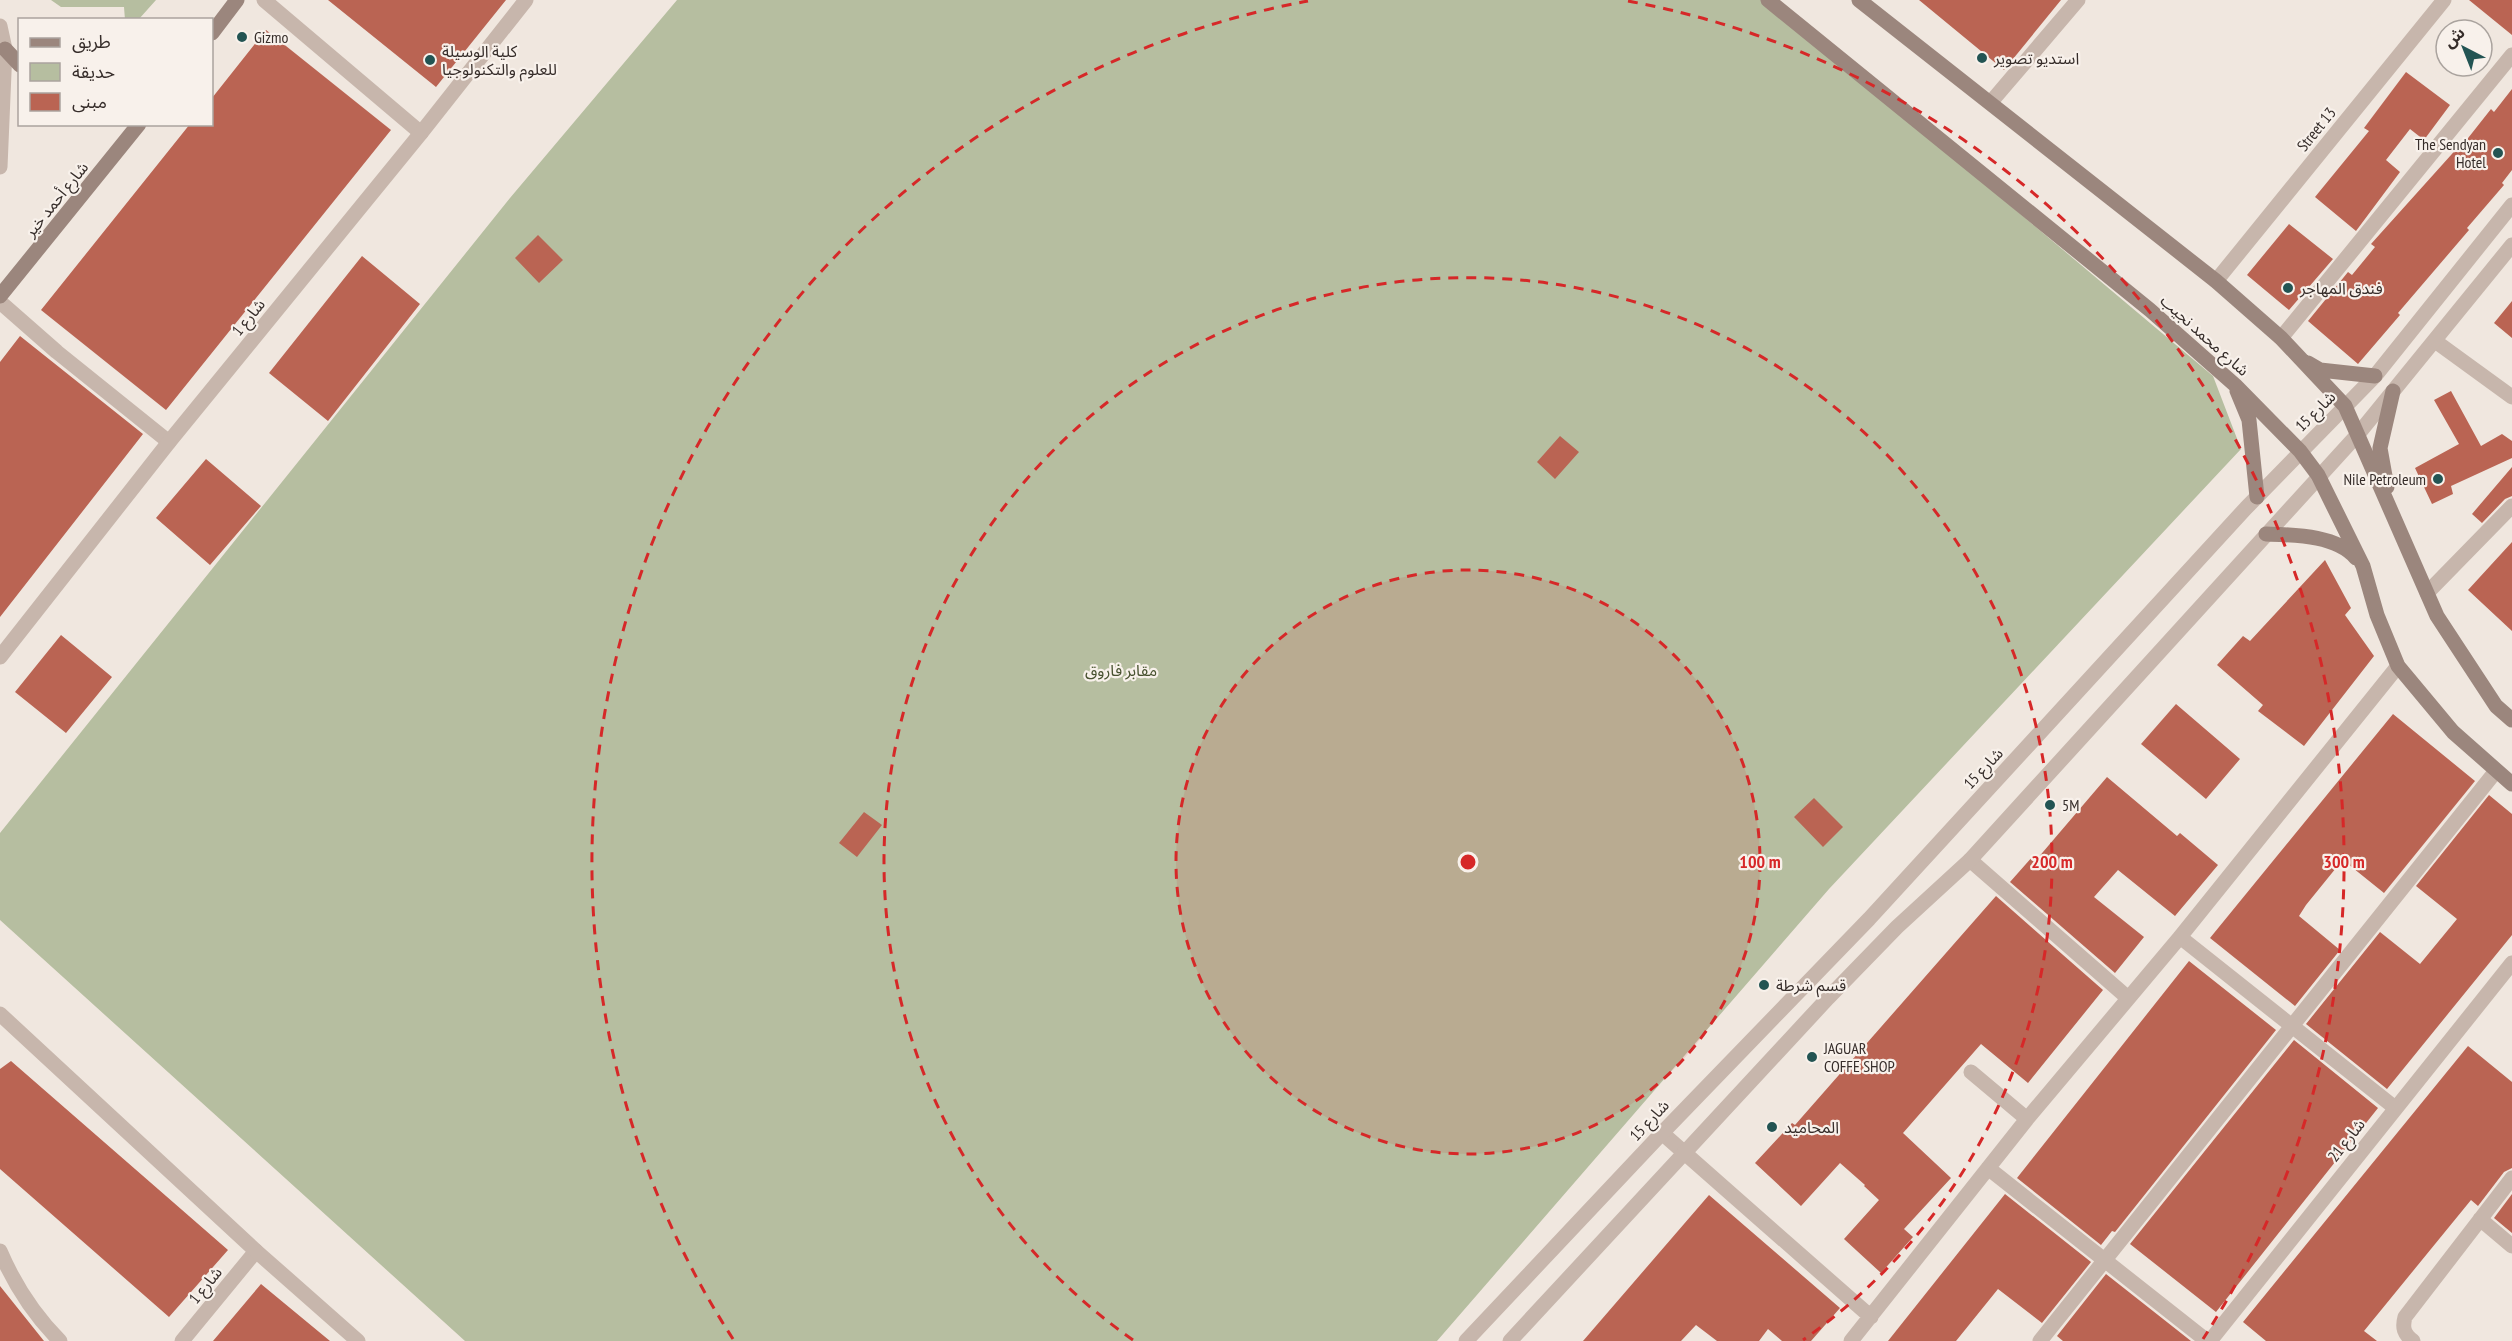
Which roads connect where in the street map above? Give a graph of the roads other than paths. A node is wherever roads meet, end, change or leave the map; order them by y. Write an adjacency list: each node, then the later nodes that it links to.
1 (237, 0): 9 (main road)
2 (264, 0): 15 (street)
3 (526, 0): 15 (street, شارع 1)
4 (1768, 0): 26 (main road, شارع محمد نجيب)
5 (1859, 0): 13 (main road)
6 (2078, 0): 13 (street)
7 (2444, 0): 19 (street, Street 13)
8 (0, 26): 10 (street)
9 (213, 32)
10 (5, 49): 12 (main road); 16 (street)
11 (2512, 55): 22 (street)
12 (18, 63)
13 (1991, 102): 19 (main road)
14 (137, 126): 20 (main road, شارع أحمد خير)
15 (421, 133): 31 (street, شارع 1)
16 (0, 167)
17 (2512, 205): 25 (street, شارع 15)
18 (2512, 245): 23 (street)
19 (2216, 281): 22 (main road)
20 (0, 296)
21 (0, 302): 31 (street)
22 (2281, 338): 24 (main road)
23 (2435, 341): 27 (street); 28 (street)
24 (2295, 356): 25 (main road); 29 (main road)
25 (2375, 376): 29 (street, شارع 15)
26 (2235, 385): 32 (main road, شارع محمد نجيب); 34 (main road)
27 (2393, 391): 30 (street); 36 (main road)
28 (2512, 397)
29 (2345, 406): 30 (main road); 32 (street, شارع 15)
30 (2359, 433): 33 (street); 36 (main road)
31 (169, 442): 40 (street, شارع 1)
32 (2300, 451): 33 (main road, شارع محمد نجيب); 34 (street, شارع 15)
33 (2318, 475): 37 (street); 38 (main road, شارع محمد نجيب)
34 (2257, 497): 54 (street, شارع 15)
35 (2512, 506): 39 (street)
36 (2393, 517): 39 (main road)
37 (2266, 534): 38 (main road); 45 (street)
38 (2363, 566): 41 (main road, شارع محمد نجيب)
39 (2427, 593): 42 (main road)
40 (0, 657)
41 (2398, 666): 43 (main road, شارع محمد نجيب); 46 (street)
42 (2512, 720)
43 (2496, 771): 44 (main road, شارع محمد نجيب); 50 (street)
44 (2512, 784)
45 (1970, 860): 48 (street); 55 (street)
46 (2180, 938): 48 (street); 50 (street)
47 (2512, 963): 52 (street, شارع 21)
48 (2128, 998): 53 (street)
49 (1, 1017): 61 (street)
50 (2291, 1025): 52 (street); 62 (street)
51 (1971, 1072): 53 (street)
52 (2394, 1107): 71 (street, شارع 21)
53 (2026, 1119): 56 (street)
54 (1662, 1133): 55 (street); 67 (street, شارع 15)
55 (1684, 1152): 63 (street); 68 (street)
56 (1988, 1168): 62 (street); 63 (street)
57 (2512, 1178): 58 (street)
58 (2480, 1219): 59 (street); 72 (street)
59 (2512, 1246)
60 (0, 1251): 64 (street)
61 (256, 1251): 65 (street, شارع 1); 66 (street)
62 (2105, 1259): 70 (street); 71 (street)
63 (1871, 1317): 69 (street)
64 (60, 1341)
65 (182, 1341)
66 (358, 1341)
67 (1466, 1341)
68 (1510, 1341)
69 (1851, 1341)
70 (2040, 1341)
71 (2208, 1341)
72 (2414, 1341)

